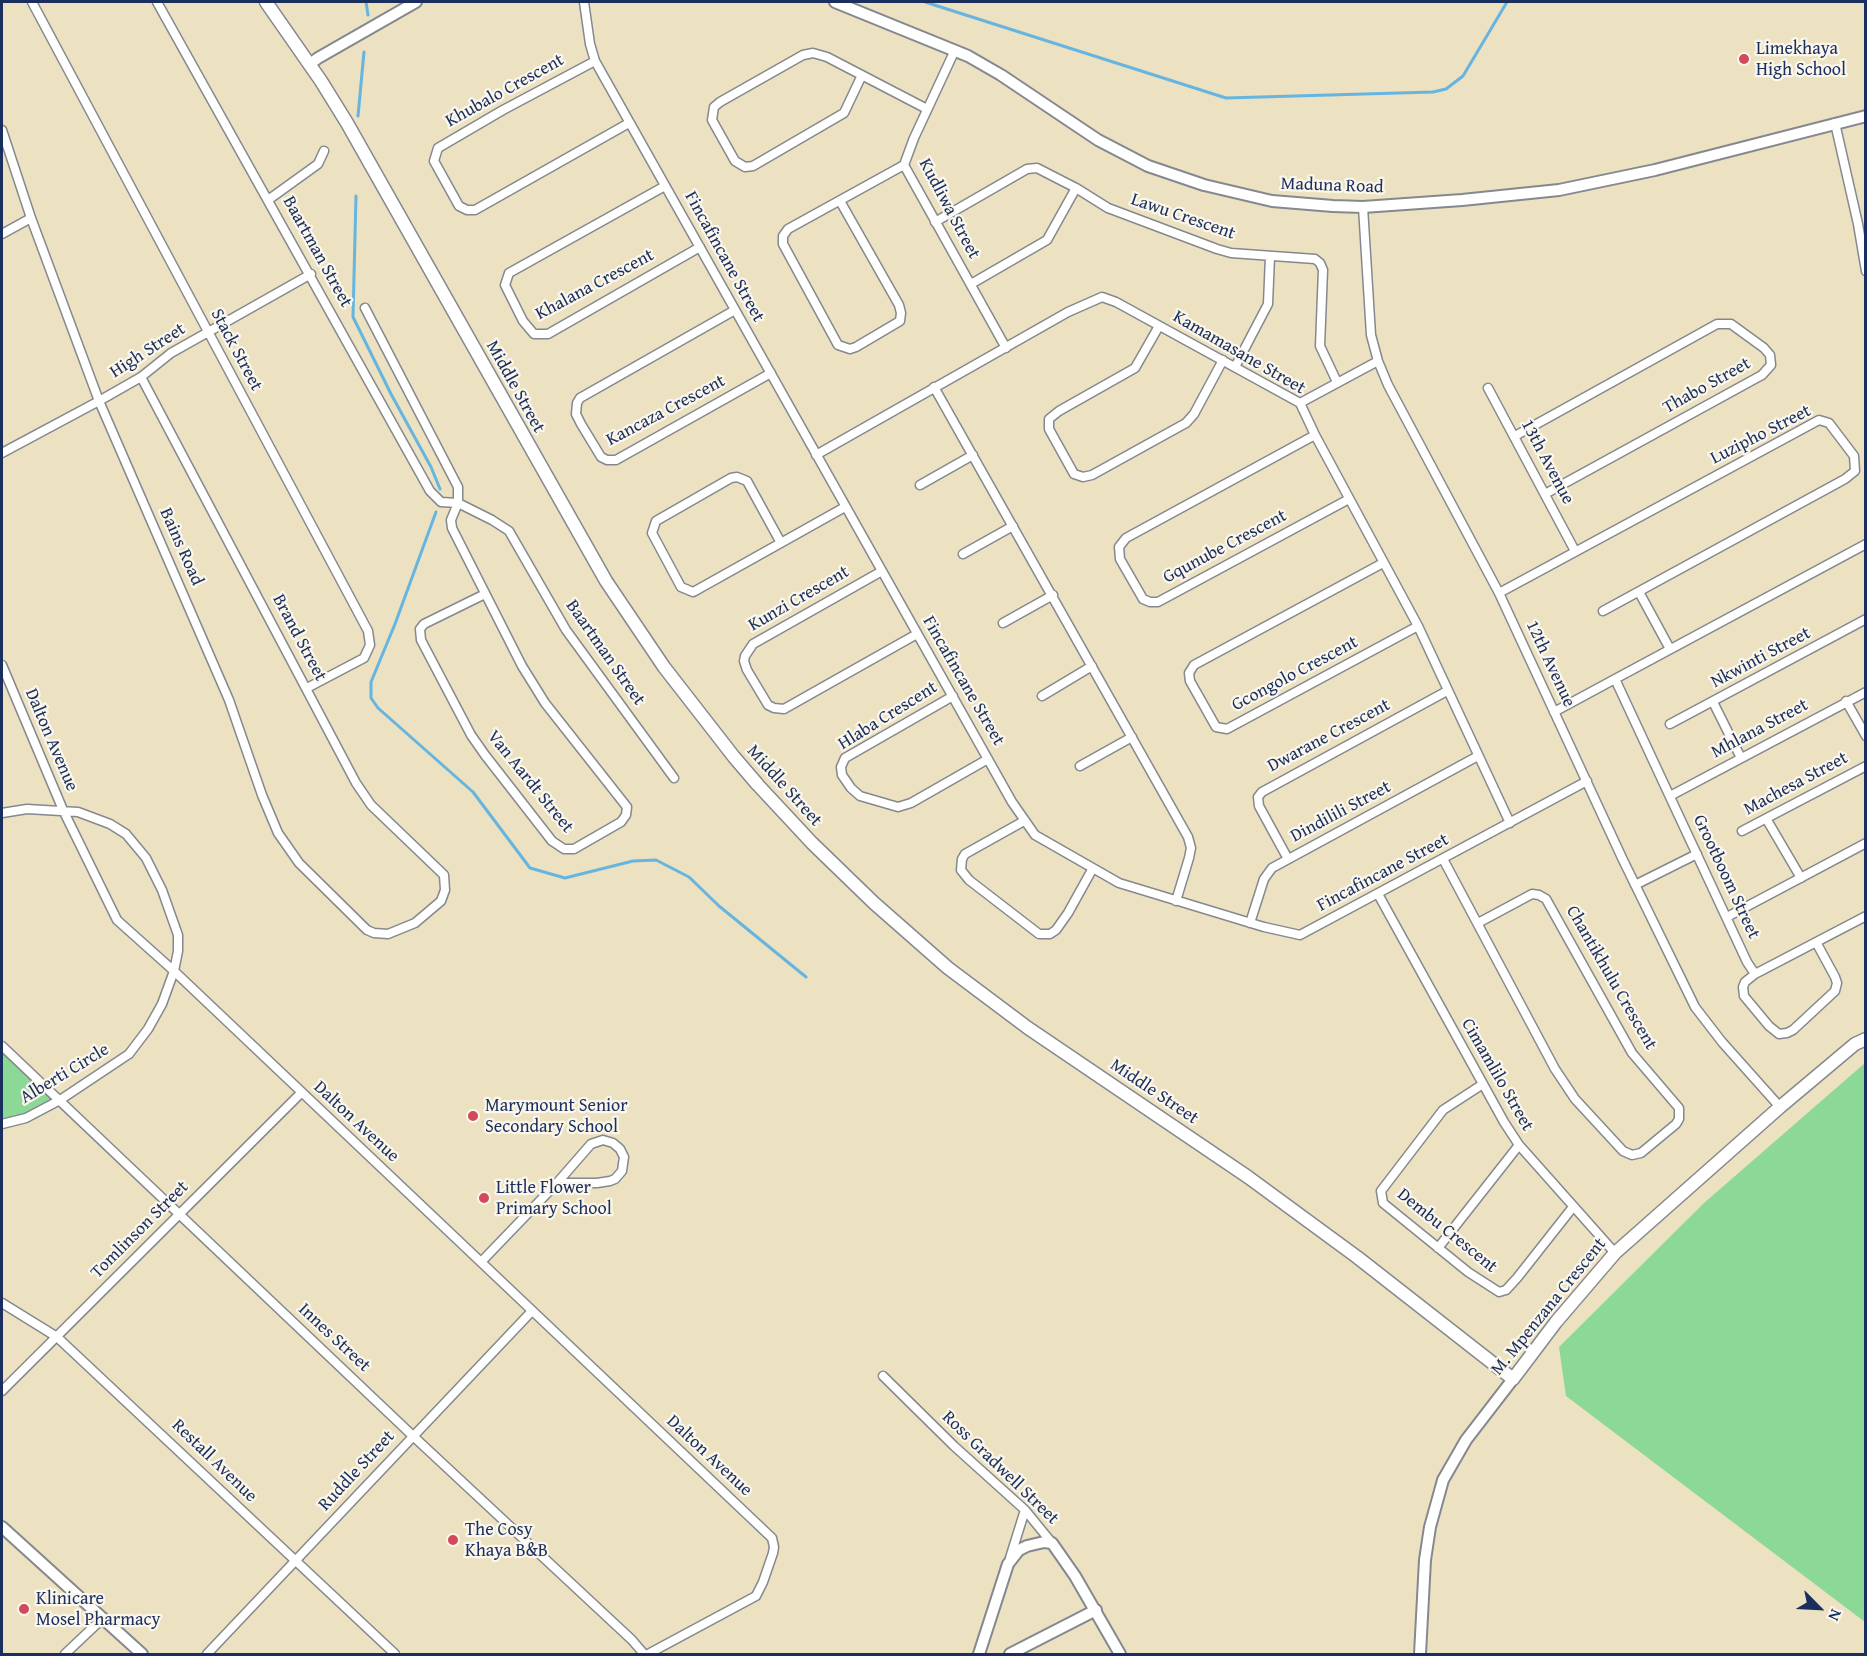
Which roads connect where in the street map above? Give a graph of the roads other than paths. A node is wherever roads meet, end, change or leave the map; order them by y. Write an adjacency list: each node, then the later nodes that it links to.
1 (32, 2): 34 (street, Stack Street)
2 (157, 2): 20 (street, Baartman Street)
3 (266, 2): 9 (main road, Middle Street)
4 (416, 2): 9 (street)
5 (584, 2): 8 (street, Fincafincane Street)
6 (835, 2): 7 (street, Maduna Road)
7 (955, 50): 11 (street, Kudliwa Street); 22 (street, Maduna Road)
8 (595, 61): 13 (street, Fincafincane Street); 13 (street, Khubalo Crescent)
9 (310, 64): 136 (main road, Middle Street)
10 (862, 75): 10 (street); 11 (street)
11 (927, 109): 17 (street, Kudliwa Street)
12 (1866, 116): 14 (street, Maduna Road)
13 (629, 123): 18 (street, Fincafincane Street)
14 (1835, 123): 22 (street, Maduna Road); 28 (street)
15 (2, 130): 23 (street, Bains Road)
16 (324, 151): 20 (street)
17 (904, 165): 21 (street); 24 (street, Kudliwa Street)
18 (665, 186): 26 (street, Fincafincane Street); 26 (street, Khalana Crescent)
19 (1076, 188): 24 (street, Lawu Crescent); 27 (street, Lawu Crescent); 30 (street)
20 (268, 200): 29 (street, Baartman Street)
21 (840, 201): 21 (street)
22 (1363, 207): 37 (street, 12th Avenue)
23 (32, 218): 25 (street); 44 (street, Bains Road)
24 (935, 222): 30 (street, Kudliwa Street)
25 (2, 234)
26 (700, 247): 32 (street, Fincafincane Street)
27 (1270, 256): 38 (street); 41 (street, Lawu Crescent)
28 (1865, 265)
29 (311, 274): 34 (street, High Street); 54 (street, Baartman Street)
30 (971, 284): 35 (street, Kudliwa Street)
31 (365, 308): 54 (street, Baartman Street)
32 (735, 310): 39 (street, Fincafincane Street); 39 (street, Kancaza Crescent)
33 (1159, 326): 35 (street, Kamamasane Street); 36 (street, Kamamasane Street); 36 (street)
34 (208, 332): 40 (street, High Street); 76 (street, Stack Street)
35 (1006, 348): 42 (street, Kamamasane Street)
36 (1223, 360): 38 (street, Kamamasane Street)
37 (1378, 362): 41 (street); 64 (street, 12th Avenue)
38 (1235, 367): 45 (street, Kamamasane Street)
39 (771, 373): 49 (street, Fincafincane Street)
40 (141, 377): 44 (street, High Street); 76 (street, Brand Street)
41 (1337, 382): 45 (street)
42 (934, 387): 49 (street, Kamamasane Street); 50 (street)
43 (1488, 388): 47 (street, 13th Avenue)
44 (99, 401): 48 (street, High Street); 109 (street, Bains Road)
45 (1300, 403): 46 (street, Kamamasane Street)
46 (1315, 435): 53 (street, Kamamasane Street); 53 (street, Gqunube Crescent)
47 (1515, 436): 52 (street, 13th Avenue); 52 (street, Thabo Street)
48 (2, 453)
49 (816, 455): 55 (street, Fincafincane Street)
50 (974, 455): 51 (street); 56 (street)
51 (920, 485)
52 (1545, 494): 59 (street, 13th Avenue)
53 (1349, 499): 61 (street, Kamamasane Street)
54 (458, 503): 65 (street, Van Aardt Street); 92 (street, Baartman Street)
55 (845, 507): 57 (street); 62 (street, Fincafincane Street)
56 (1014, 526): 60 (street); 66 (street)
57 (781, 543): 57 (street)
58 (1866, 543): 72 (street)
59 (1575, 551): 63 (street, Luzipho Street); 64 (street, Luzipho Street)
60 (963, 554)
61 (1383, 563): 70 (street, Kamamasane Street); 70 (street, Gcongolo Crescent)
62 (882, 571): 71 (street, Fincafincane Street); 71 (street, Kunzi Crescent)
63 (1639, 592): 67 (street, Luzipho Street); 72 (street)
64 (1499, 593): 83 (street, 12th Avenue)
65 (485, 594): 65 (street, Van Aardt Street)
66 (1053, 595): 69 (street); 74 (street)
67 (1603, 611)
68 (1866, 619): 82 (street, Nkwinti Street)
69 (1004, 623)
70 (1418, 626): 77 (street, Kamamasane Street)
71 (917, 634): 79 (street, Fincafincane Street)
72 (1670, 649): 75 (street)
73 (2, 665): 95 (street, Dalton Avenue)
74 (1092, 666): 80 (street); 86 (street)
75 (1615, 679): 83 (street); 94 (street, Grootboom Street)
76 (307, 688): 109 (street, Brand Street)
77 (1447, 691): 87 (street, Kamamasane Street); 103 (street, Dwarane Crescent)
78 (1866, 692): 81 (street, Mhlana Street)
79 (953, 696): 89 (street, Fincafincane Street); 89 (street, Hlaba Crescent)
80 (1042, 696)
81 (1846, 701): 85 (street, Machesa Street); 88 (street, Mhlana Street)
82 (1713, 702): 84 (street, Nkwinti Street); 88 (street)
83 (1554, 712): 93 (street, 12th Avenue)
84 (1670, 724)
85 (1866, 736)
86 (1132, 737): 90 (street); 110 (street)
87 (1478, 756): 99 (street, Kamamasane Street); 103 (street, Dindilili Street)
88 (1741, 758): 94 (street, Mhlana Street)
89 (988, 759): 98 (street, Fincafincane Street)
90 (1080, 766)
91 (1866, 766): 97 (street, Machesa Street)
92 (674, 778)
93 (1587, 781): 99 (street, Fincafincane Street); 107 (street, 12th Avenue)
94 (1670, 795): 102 (street, Grootboom Street)
95 (63, 810): 96 (street, Alberti Circle); 116 (street, Dalton Avenue); 116 (street, Alberti Circle)
96 (2, 813)
97 (1767, 820): 100 (street, Machesa Street); 106 (street)
98 (1024, 821): 105 (street, Fincafincane Street); 105 (street)
99 (1510, 823): 104 (street, Fincafincane Street)
100 (1742, 831)
101 (1866, 843): 106 (street)
102 (1697, 854): 107 (street); 112 (street, Grootboom Street)
103 (1288, 859): 113 (street, Dindilili Street)
104 (1443, 859): 108 (street, Fincafincane Street); 114 (street, Chantikhulu Crescent)
105 (1093, 868): 110 (street, Fincafincane Street)
106 (1801, 878): 112 (street)
107 (1635, 885): 123 (street, 12th Avenue)
108 (1378, 894): 113 (street, Fincafincane Street); 120 (street, Cimamlilo Street)
109 (443, 896)
110 (1176, 901): 113 (street, Fincafincane Street)
111 (1866, 916): 115 (street)
112 (1727, 917): 117 (street, Grootboom Street)
113 (1250, 923)
114 (1478, 923): 114 (street, Chantikhulu Crescent)
115 (1816, 942): 117 (street); 117 (street)
116 (174, 970): 121 (street, Dalton Avenue); 122 (street, Alberti Circle)
117 (1755, 974)
118 (1866, 1039): 123 (main road, M. Mpenzana Crescent)
119 (2, 1046): 122 (street, Innes Street)
120 (1483, 1084): 125 (street, Cimamlilo Street); 129 (street, Dembu Crescent)
121 (301, 1093): 128 (street, Tomlinson Street); 131 (street, Dalton Avenue)
122 (60, 1100): 124 (street, Alberti Circle); 128 (street, Innes Street)
123 (1780, 1107): 130 (main road, M. Mpenzana Crescent)
124 (2, 1124)
125 (1519, 1145): 127 (street, Cimamlilo Street); 129 (street)
126 (557, 1183): 126 (street); 131 (street)
127 (1573, 1207): 129 (street, Dembu Crescent); 130 (street, Cimamlilo Street)
128 (179, 1215): 134 (street, Tomlinson Street); 138 (street, Innes Street)
129 (1438, 1248)
130 (1615, 1253): 136 (main road, M. Mpenzana Crescent)
131 (482, 1262): 133 (street, Dalton Avenue)
132 (2, 1303): 134 (street, Restall Avenue)
133 (532, 1311): 138 (street, Ruddle Street); 150 (street, Dalton Avenue)
134 (57, 1337): 137 (street, Tomlinson Street); 142 (street, Restall Avenue)
135 (883, 1376): 139 (street, Ross Gradwell Street)
136 (1513, 1379): 154 (street, M. Mpenzana Crescent)
137 (2, 1391)
138 (413, 1436): 142 (street, Ruddle Street); 150 (street, Innes Street)
139 (1025, 1510): 141 (street, Ross Gradwell Street); 143 (street)
140 (2, 1527): 145 (street)
141 (1052, 1543): 143 (street); 144 (street, Ross Gradwell Street)
142 (295, 1561): 148 (street, Ruddle Street); 149 (street, Restall Avenue)
143 (1008, 1564): 151 (street)
144 (1096, 1611): 152 (street); 153 (street, Ross Gradwell Street)
145 (102, 1619): 146 (street); 147 (street)
146 (65, 1654)
147 (142, 1654)
148 (207, 1654)
149 (395, 1654)
150 (646, 1654)
151 (979, 1654)
152 (1010, 1654)
153 (1120, 1654)
154 (1420, 1654)

